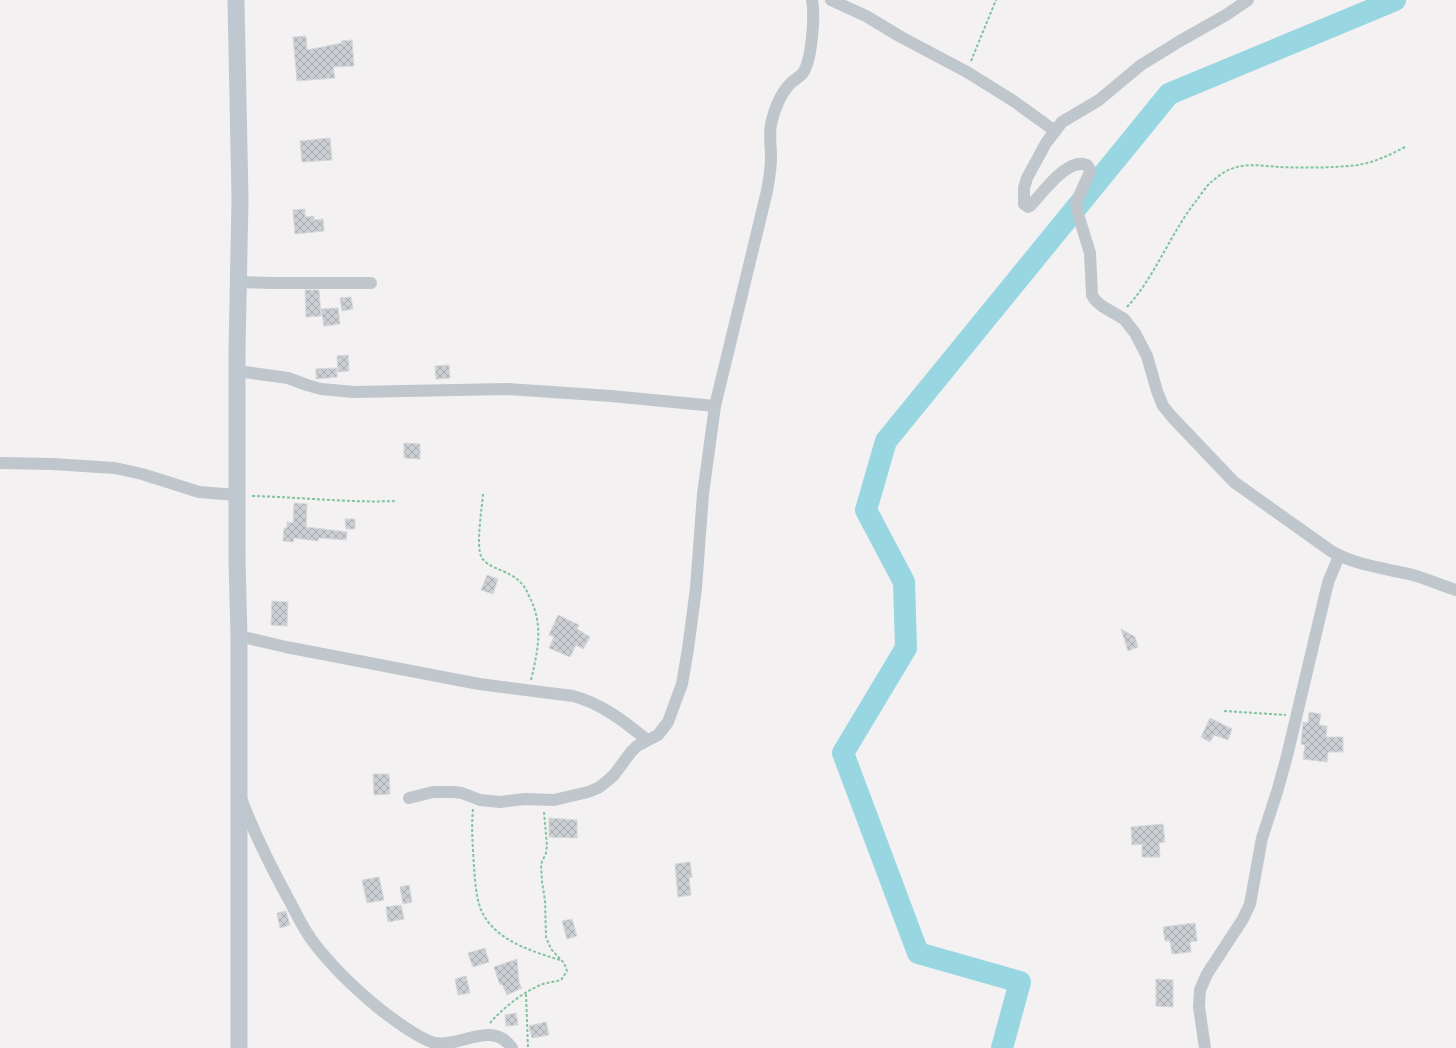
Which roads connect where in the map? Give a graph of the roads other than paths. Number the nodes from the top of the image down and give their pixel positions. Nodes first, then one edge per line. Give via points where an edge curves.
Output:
1 (236, 0) edge
2 (812, 0) edge
3 (832, 0) edge
4 (1248, 0) edge
5 (1054, 131) junction
6 (239, 282) junction
7 (371, 283) dead end
8 (237, 371) junction
9 (715, 406) junction
10 (0, 463) edge
11 (237, 495) junction
12 (1340, 556) junction
13 (1456, 590) edge
14 (239, 636) junction
15 (647, 740) junction
16 (239, 794) junction
17 (409, 798) dead end
18 (239, 1048) edge
19 (512, 1048) edge
20 (1205, 1048) edge

1 - 6 main road
2 - 9 street via 810,49 805,69 788,85 771,124 771,163 767,191
3 - 5 street via 967,72 1015,102
4 - 5 street via 1141,65 1099,100 1062,122
5 - 12 street via 1027,178 1024,204 1030,206 1048,184 1075,164 1084,164 1089,168 1090,172 1077,208 1090,253 1092,295 1102,306 1129,325 1147,356 1163,406 1234,482
6 - 7 street
6 - 8 main road
8 - 9 street via 288,378 321,389 354,392 507,389
8 - 11 main road
9 - 15 street via 703,494 693,615 682,684 668,722 658,734
10 - 11 street via 115,468 199,492
11 - 14 main road
12 - 13 street via 1366,565 1419,577
12 - 20 street via 1329,580 1297,716 1262,838 1250,904 1200,990 1199,1007
14 - 15 street via 479,684 572,696 593,702
14 - 16 main road
15 - 17 street via 637,746 614,775 598,788 565,798 490,802 462,793 438,792
16 - 18 main road
16 - 19 street via 253,829 299,921 326,958 347,980 390,1017 422,1037 443,1043 488,1035 498,1037

